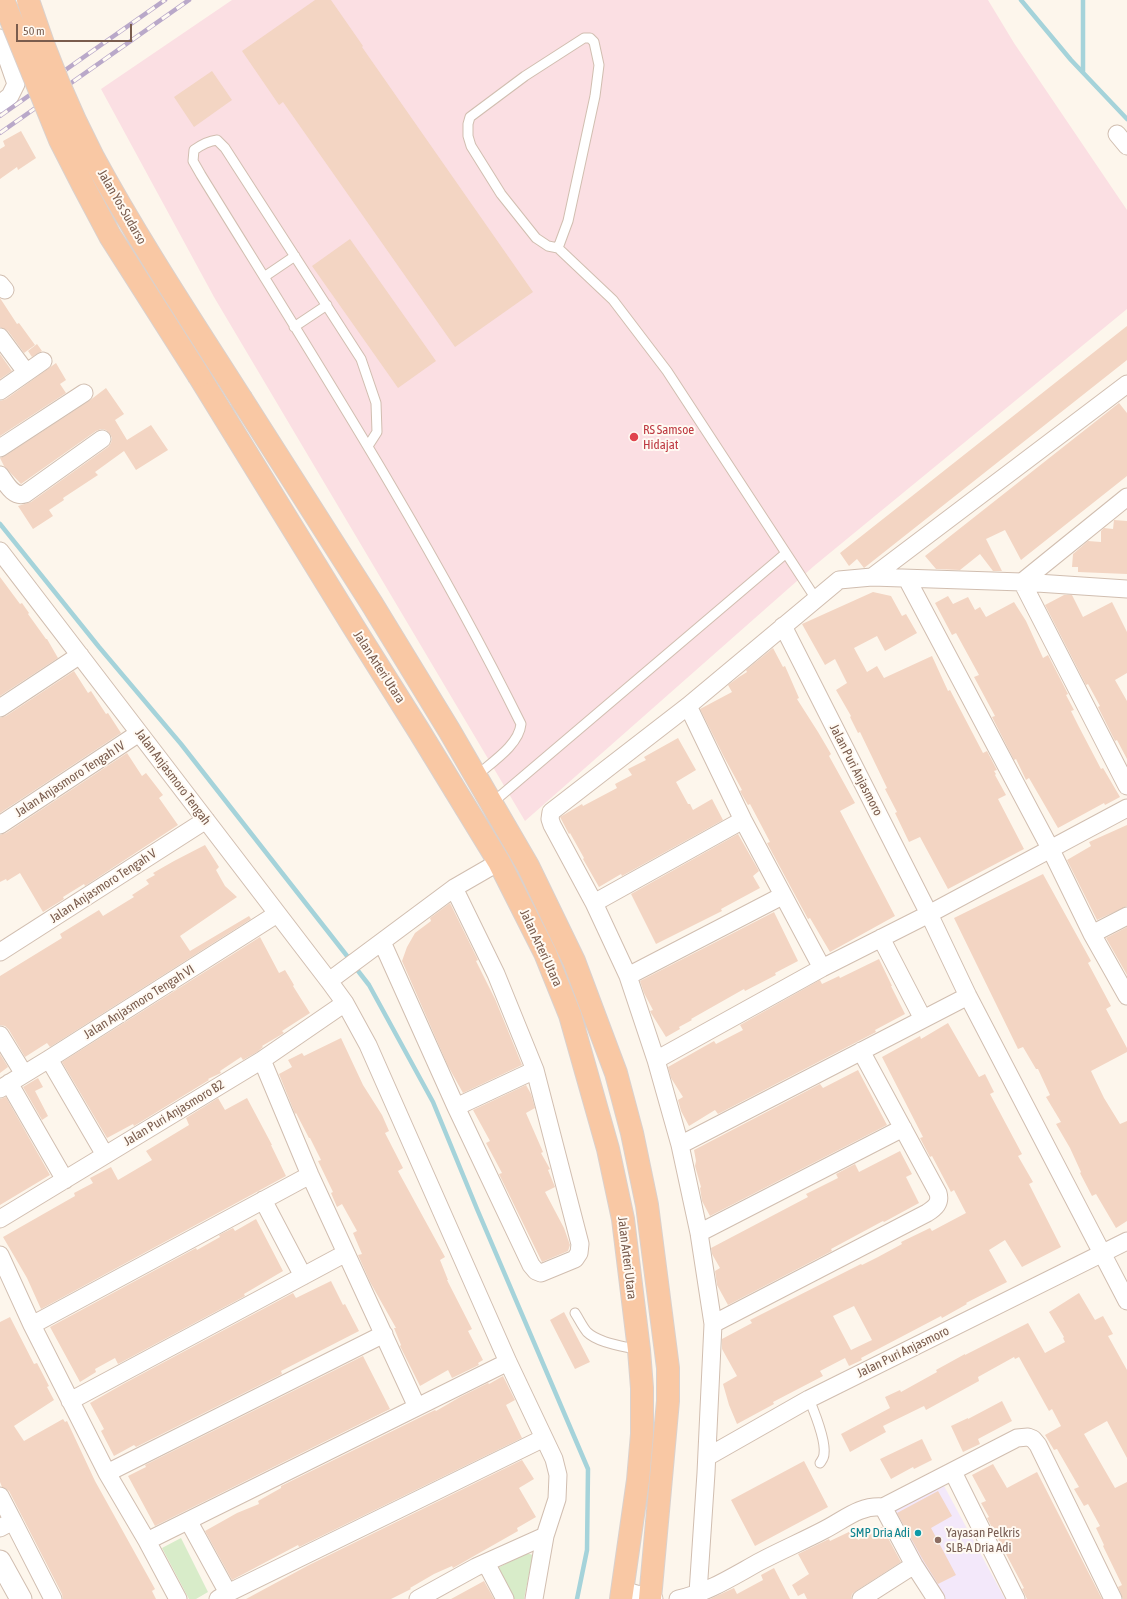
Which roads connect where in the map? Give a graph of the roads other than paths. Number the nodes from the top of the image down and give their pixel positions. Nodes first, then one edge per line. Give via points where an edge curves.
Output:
1 (3, 0) edge
2 (28, 0) edge
3 (0, 38) edge
4 (0, 104) edge
5 (558, 248) junction
6 (295, 256) junction
7 (264, 277) junction
8 (327, 305) junction
9 (294, 327) junction
10 (0, 337) edge
11 (43, 361) dead end
12 (26, 372) junction
13 (199, 376) joint
14 (1127, 384) edge
15 (0, 392) edge
16 (84, 393) dead end
17 (242, 400) joint
18 (102, 439) dead end
19 (368, 446) junction
20 (0, 448) edge
21 (0, 475) edge
22 (1127, 497) edge
23 (785, 554) junction
24 (3, 562) edge
25 (872, 577) junction
26 (907, 579) junction
27 (1022, 582) junction
28 (1126, 591) edge
29 (816, 599) junction
30 (783, 626) junction
31 (80, 655) junction
32 (688, 706) junction
33 (0, 708) edge
34 (139, 733) junction
35 (476, 776) junction
36 (1127, 786) edge
37 (492, 803) junction
38 (1127, 808) edge
39 (206, 820) junction
40 (743, 820) junction
41 (0, 825) edge
42 (1050, 848) junction
43 (498, 862) junction
44 (454, 888) junction
45 (782, 896) junction
46 (594, 902) junction
47 (277, 914) junction
48 (929, 914) junction
49 (1127, 916) edge
50 (1092, 934) junction
51 (882, 938) junction
52 (377, 945) junction
53 (0, 952) edge
54 (822, 968) junction
55 (628, 976) junction
56 (334, 978) junction
57 (968, 996) junction
58 (1127, 996) edge
59 (345, 1003) junction
60 (922, 1019) junction
61 (0, 1035) edge
62 (861, 1051) junction
63 (49, 1059) junction
64 (262, 1060) junction
65 (656, 1060) junction
66 (535, 1070) junction
67 (24, 1074) junction
68 (4, 1086) edge
69 (456, 1107) junction
70 (903, 1128) junction
71 (680, 1145) junction
72 (105, 1155) junction
73 (310, 1175) junction
74 (65, 1180) junction
75 (263, 1200) junction
76 (0, 1219) edge
77 (699, 1233) junction
78 (1127, 1241) edge
79 (346, 1253) junction
80 (1102, 1254) junction
81 (0, 1255) edge
82 (303, 1276) junction
83 (1127, 1300) edge
84 (575, 1313) dead end
85 (713, 1324) junction
86 (32, 1325) junction
87 (384, 1334) junction
88 (639, 1350) junction
89 (508, 1362) junction
90 (809, 1398) junction
91 (70, 1401) junction
92 (417, 1407) junction
93 (544, 1438) junction
94 (707, 1457) junction
95 (820, 1463) dead end
96 (953, 1472) junction
97 (107, 1473) junction
98 (0, 1496) edge
99 (883, 1507) junction
100 (189, 1522) junction
101 (7, 1525) edge
102 (545, 1536) junction
103 (147, 1541) junction
104 (0, 1561) edge
105 (486, 1563) junction
106 (914, 1565) junction
107 (698, 1593) junction
108 (621, 1595) edge
109 (223, 1596) edge
110 (21, 1599) edge
111 (53, 1599) edge
112 (178, 1599) edge
113 (418, 1599) edge
114 (505, 1599) edge
115 (534, 1599) edge
116 (652, 1599) edge
117 (678, 1599) edge
118 (861, 1599) edge
119 (936, 1599) edge
120 (1016, 1599) edge
121 (1113, 1599) edge

1 - 13 highway, Jalan Yos Sudarso, bridge via 60,140 83,185 110,236
2 - 17 highway, Jalan Yos Sudarso, bridge via 50,61 93,156 137,234
3 - 4 street via 16,84 10,96
5 - 5 lane via 548,246 536,238 501,194 471,146 468,124 470,117 525,76 584,38 590,38 594,42 599,65 595,96 568,221
5 - 23 lane via 613,300 662,365
6 - 7 lane
6 - 7 lane via 225,148 216,140 194,150 193,160
6 - 8 lane
7 - 9 lane
8 - 9 lane
8 - 19 lane via 361,359 376,403 377,432
9 - 19 lane
10 - 12 street
11 - 12 street
12 - 15 street
13 - 43 highway, Jalan Arteri Utara
14 - 25 street
16 - 20 street
17 - 35 highway, Jalan Arteri Utara via 367,597
18 - 21 street via 20,496 15,494
19 - 35 lane via 491,664 521,724 521,731 514,743
22 - 27 street
23 - 29 lane
23 - 37 lane
24 - 31 street, Jalan Anjasmoro Tengah
25 - 26 street
25 - 29 street via 839,580
26 - 27 street
26 - 42 street
27 - 28 street
27 - 36 street
29 - 30 street
30 - 32 street
30 - 48 street, Jalan Puri Anjasmoro
31 - 33 street
31 - 34 street, Jalan Anjasmoro Tengah
32 - 40 street
32 - 46 street via 551,812 552,825
34 - 39 street, Jalan Anjasmoro Tengah
34 - 41 street, Jalan Anjasmoro Tengah IV
35 - 37 highway, Jalan Arteri Utara
37 - 116 highway, Jalan Arteri Utara via 528,866 574,961 616,1073 632,1132 647,1205 668,1368 668,1401
38 - 42 street
39 - 47 street, Jalan Anjasmoro Tengah
39 - 53 street, Jalan Anjasmoro Tengah V
40 - 45 street
40 - 46 street
42 - 48 street
42 - 50 street
43 - 44 street
43 - 88 highway, Jalan Arteri Utara via 545,953 570,1015 588,1076 608,1149 623,1219
44 - 52 street
44 - 66 street via 496,974
45 - 54 street
45 - 55 street
46 - 55 street
47 - 56 street, Jalan Anjasmoro Tengah
47 - 63 street, Jalan Anjasmoro Tengah VI
48 - 51 street
48 - 57 street, Jalan Puri Anjasmoro
49 - 50 street
50 - 58 street
51 - 54 street
51 - 60 street
52 - 56 street
52 - 69 street
54 - 65 street
55 - 65 street
56 - 59 street, Jalan Anjasmoro Tengah
57 - 60 street
57 - 80 street, Jalan Puri Anjasmoro
59 - 64 street, Jalan Puri Anjasmoro B2
59 - 89 street, Jalan Anjasmoro Tengah via 368,1045
60 - 62 street
61 - 67 street
62 - 70 street
62 - 71 street
63 - 67 street, Jalan Anjasmoro Tengah VI
63 - 72 street
64 - 72 street, Jalan Puri Anjasmoro B2
64 - 73 street
65 - 71 street
66 - 69 street
66 - 69 street via 580,1244 580,1253 575,1259 541,1273 531,1265
67 - 68 street, Jalan Anjasmoro Tengah VI
68 - 74 street
70 - 77 street
70 - 85 street via 938,1193 940,1198 936,1206
71 - 77 street
72 - 74 street, Jalan Puri Anjasmoro B2
73 - 75 street
73 - 79 street
74 - 76 street, Jalan Puri Anjasmoro B2
75 - 82 street
75 - 86 street
77 - 85 street
78 - 80 street, Jalan Puri Anjasmoro
79 - 82 street
79 - 87 street
80 - 83 street, Jalan Puri Anjasmoro
80 - 90 street, Jalan Puri Anjasmoro
81 - 86 street
82 - 91 street
84 - 88 lane via 588,1332 597,1338
85 - 94 street
86 - 91 street
87 - 92 street
87 - 97 street
88 - 108 highway, Jalan Arteri Utara via 642,1434
89 - 92 street
89 - 93 street, Jalan Anjasmoro Tengah
90 - 94 street, Jalan Puri Anjasmoro
90 - 95 lane via 824,1449
91 - 97 street
92 - 100 street
93 - 102 street, Jalan Anjasmoro Tengah via 558,1475 557,1499
93 - 109 street
94 - 107 street
96 - 99 street
96 - 120 street
96 - 121 street via 1017,1438 1033,1439
97 - 103 street
98 - 101 street
99 - 106 street
99 - 107 street via 861,1509
100 - 103 street
100 - 109 street
101 - 111 street
102 - 105 street
102 - 115 street, Jalan Anjasmoro Tengah
103 - 112 street
104 - 110 street
105 - 113 street
105 - 114 street
106 - 118 street
106 - 119 street
107 - 117 street
108 - 116 street

